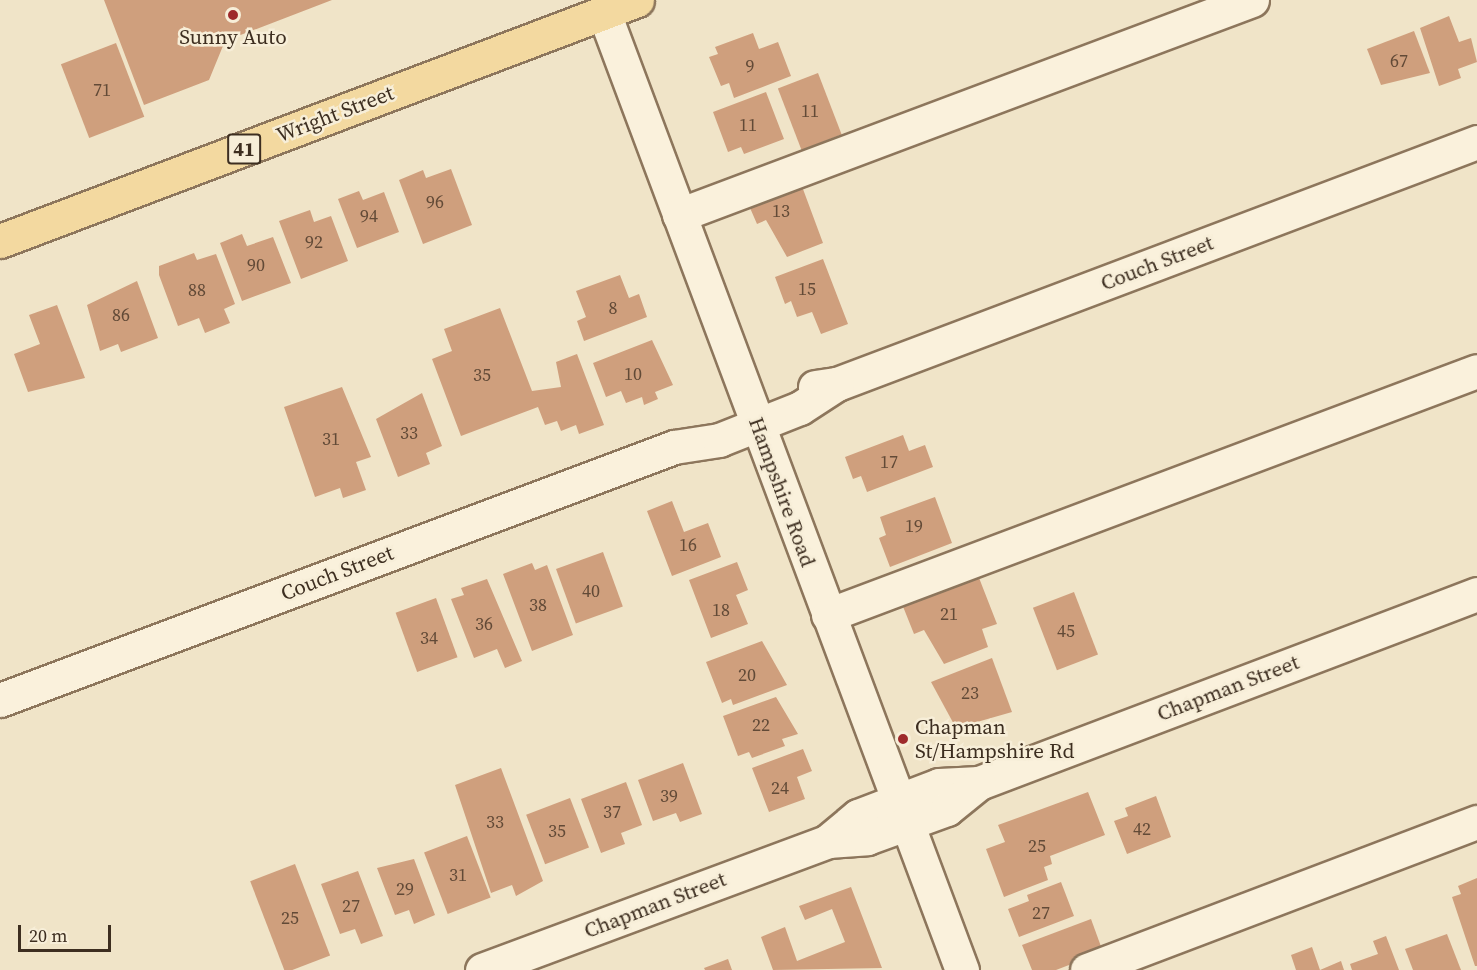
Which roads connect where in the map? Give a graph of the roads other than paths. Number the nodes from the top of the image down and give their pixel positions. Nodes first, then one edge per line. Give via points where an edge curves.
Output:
1 (637, 0) edge
2 (1252, 0) edge
3 (604, 13) junction
4 (1477, 142) edge
5 (679, 215) junction
6 (0, 241) edge
7 (1477, 371) edge
8 (754, 416) junction
9 (1477, 594) edge
10 (828, 615) junction
11 (0, 700) edge
12 (902, 812) junction
13 (1477, 822) edge
14 (482, 970) edge
15 (962, 970) edge
16 (1087, 970) edge

1 - 3 main road, Wright Street / 41
2 - 5 street
3 - 5 street, Hampshire Road
3 - 6 main road, Wright Street / 41
4 - 8 street, Couch Street via 837,384 793,391
5 - 8 street, Hampshire Road
7 - 10 street
8 - 10 street, Hampshire Road
8 - 11 street, Couch Street via 713,421 674,447
9 - 12 street, Chapman Street via 979,783 939,785
10 - 12 street, Hampshire Road
12 - 14 street, Chapman Street via 867,838 828,840
12 - 15 street, Hampshire Road
13 - 16 street

